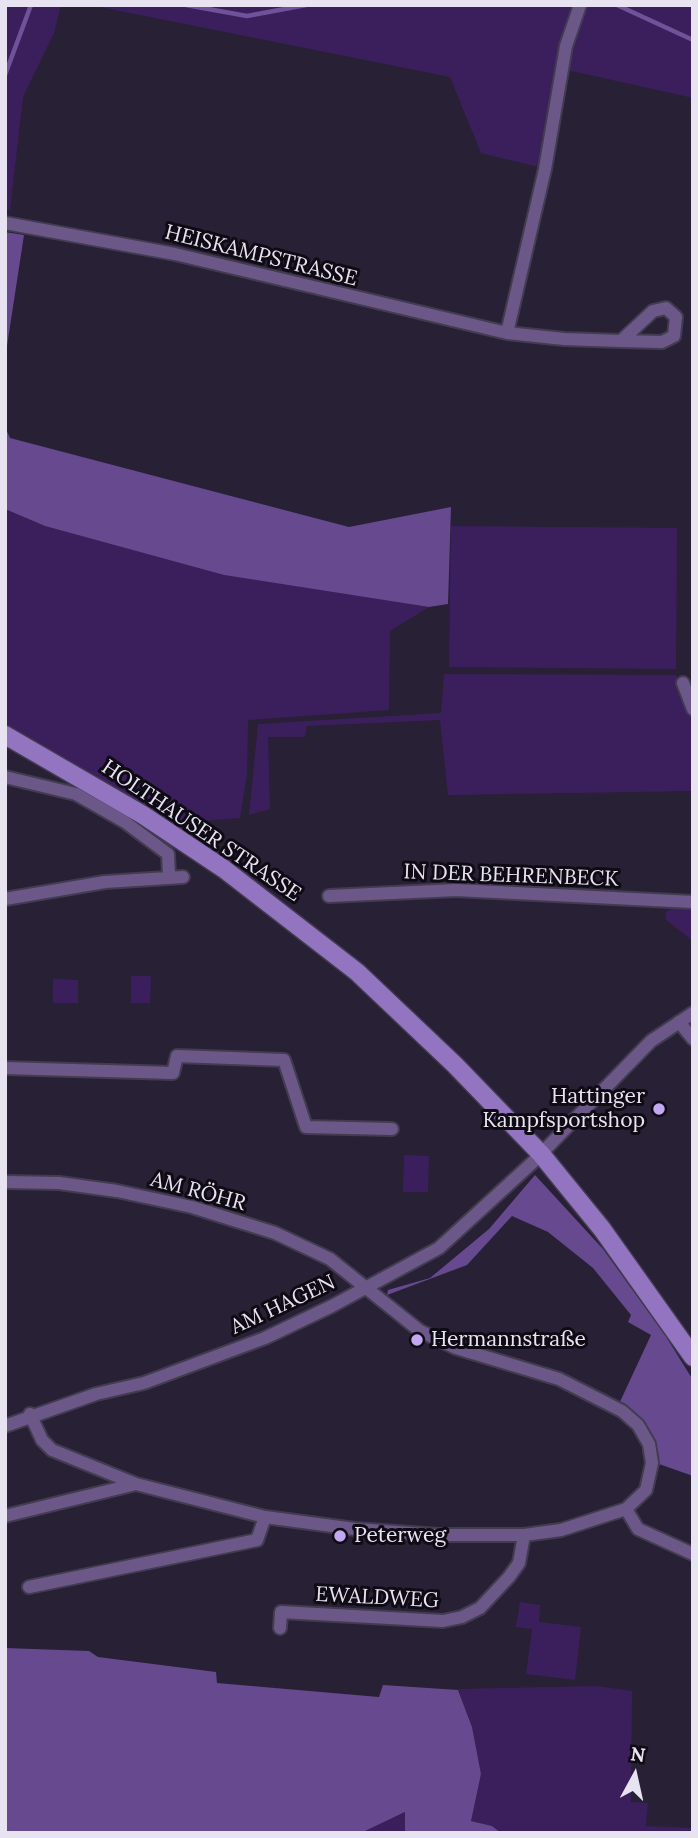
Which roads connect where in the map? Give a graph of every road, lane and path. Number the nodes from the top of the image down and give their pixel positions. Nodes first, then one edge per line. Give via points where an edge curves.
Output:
1 (580, 5) edge
2 (5, 223) edge
3 (507, 333) junction
4 (621, 341) dead end
5 (683, 683) dead end
6 (693, 709) edge
7 (5, 735) edge
8 (5, 776) edge
9 (329, 896) dead end
10 (5, 898) edge
11 (693, 902) edge
12 (693, 1013) edge
13 (679, 1022) junction
14 (693, 1039) edge
15 (5, 1068) edge
16 (392, 1129) dead end
17 (541, 1154) junction
18 (5, 1182) edge
19 (364, 1288) junction
20 (693, 1357) edge
21 (30, 1414) junction
22 (5, 1426) edge
23 (136, 1484) junction
24 (626, 1509) junction
25 (5, 1516) edge
26 (265, 1517) junction
27 (524, 1535) junction
28 (693, 1554) edge
29 (29, 1587) dead end
30 (280, 1628) dead end

1 - 3 street via 566,46 545,169
2 - 3 street, HEISKAMPSTRASSE via 175,254
3 - 4 street, HEISKAMPSTRASSE
5 - 6 street
7 - 17 street, HOLTHAUSER STRASSE via 143,814 267,900 357,972
8 - 10 street via 76,794 125,822 167,854 176,877 105,882
9 - 11 street, IN DER BEHRENBECK via 456,890
12 - 13 street, AM HAGEN
13 - 14 street
13 - 17 street, AM HAGEN via 651,1041
15 - 16 street via 173,1073 177,1056 284,1060 306,1127
17 - 19 street, AM HAGEN via 439,1248
17 - 20 street, HOLTHAUSER STRASSE
18 - 19 street, AM RÖHR via 59,1183 192,1207 275,1233 330,1259
19 - 21 street, AM HAGEN via 265,1338 144,1382
19 - 24 street via 421,1331 456,1348 559,1379 622,1411 649,1444 652,1463 646,1490
21 - 22 street, AM HAGEN
21 - 23 street via 52,1450
23 - 25 street
23 - 26 street
24 - 27 street via 593,1522
24 - 28 street via 638,1529
26 - 27 street via 438,1535
26 - 29 street via 257,1540
27 - 30 street, EWALDWEG via 519,1563 509,1577 480,1608 462,1617 443,1621 281,1612

